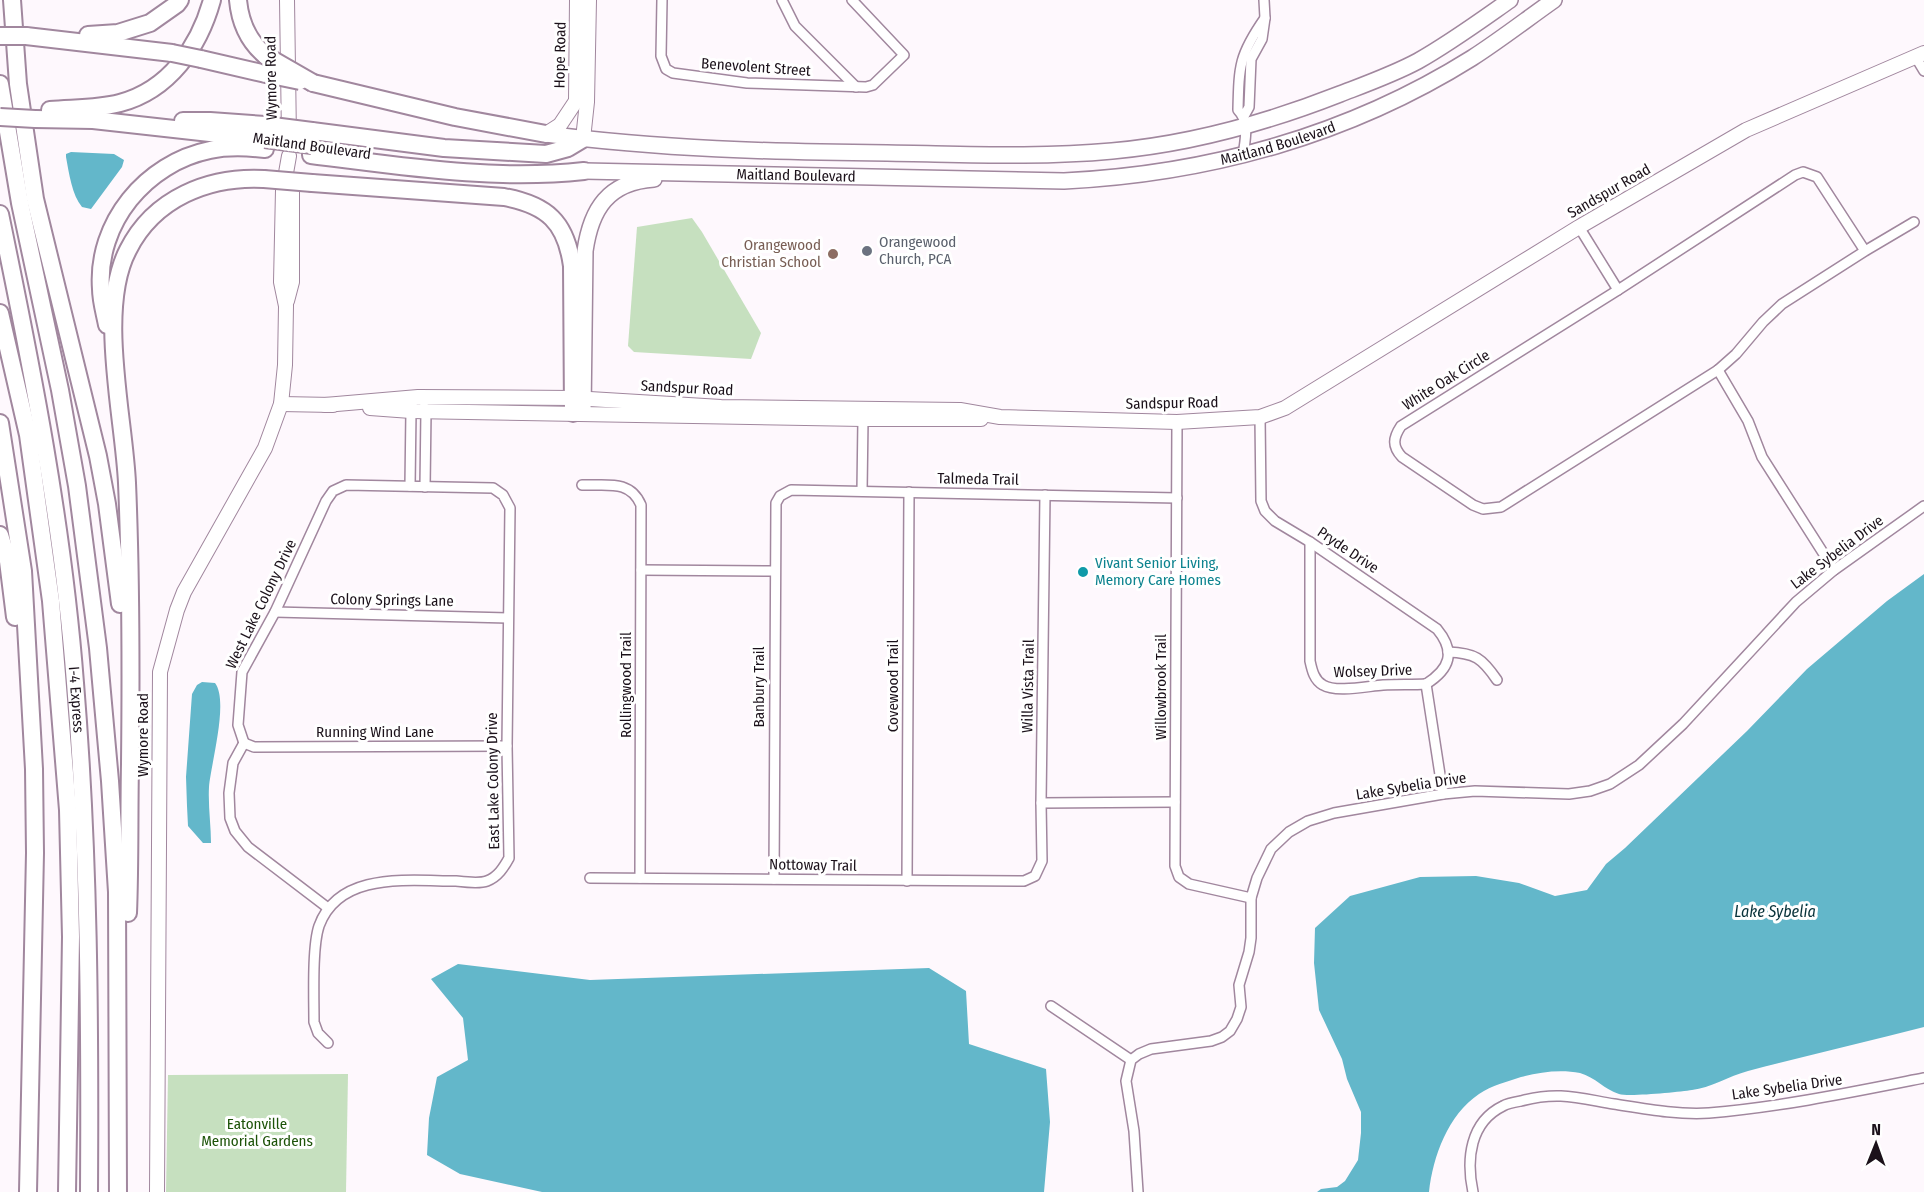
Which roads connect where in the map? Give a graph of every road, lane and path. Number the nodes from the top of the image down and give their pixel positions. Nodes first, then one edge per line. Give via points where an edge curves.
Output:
1 (12, 0) edge
2 (180, 0) edge
3 (212, 0) edge
4 (238, 0) edge
5 (287, 0) edge
6 (577, 0) edge
7 (590, 0) edge
8 (662, 0) edge
9 (783, 0) edge
10 (852, 0) edge
11 (1264, 0) edge
12 (1510, 0) edge
13 (1554, 0) edge
14 (0, 36) edge
15 (54, 38) junction
16 (1919, 54) edge
17 (1924, 71) edge
18 (313, 83) junction
19 (0, 84) edge
20 (856, 87) junction
21 (0, 112) edge
22 (34, 115) junction
23 (0, 117) edge
24 (1245, 122) junction
25 (546, 134) junction
26 (265, 137) junction
27 (583, 139) junction
28 (312, 144) junction
29 (1259, 152) junction
30 (1243, 156) junction
31 (584, 171) joint
32 (750, 174) junction
33 (0, 214) edge
34 (1914, 222) dead end
35 (1579, 227) junction
36 (1865, 251) junction
37 (1618, 290) junction
38 (0, 313) edge
39 (115, 362) junction
40 (1718, 370) junction
41 (418, 397) junction
42 (281, 404) junction
43 (325, 405) junction
44 (578, 406) junction
45 (411, 411) junction
46 (426, 411) junction
47 (863, 414) junction
48 (1260, 417) junction
49 (1177, 422) junction
50 (0, 423) edge
51 (411, 441) junction
52 (425, 441) junction
53 (582, 485) dead end
54 (410, 486) junction
55 (425, 487) junction
56 (862, 491) junction
57 (909, 492) junction
58 (1045, 495) junction
59 (780, 496) joint
60 (1177, 498) junction
61 (1924, 506) edge
62 (0, 535) edge
63 (1310, 542) junction
64 (641, 570) junction
65 (1834, 570) junction
66 (775, 571) junction
67 (275, 612) junction
68 (508, 618) junction
69 (1448, 652) junction
70 (1497, 680) dead end
71 (1426, 684) junction
72 (131, 688) junction
73 (244, 743) junction
74 (507, 746) junction
75 (34, 769) junction
76 (1443, 794) junction
77 (1175, 802) junction
78 (1041, 803) junction
79 (1035, 876) joint
80 (590, 878) dead end
81 (640, 878) junction
82 (774, 879) junction
83 (907, 881) junction
84 (1251, 898) junction
85 (328, 908) junction
86 (117, 976) junction
87 (1051, 1006) dead end
88 (328, 1043) dead end
89 (1131, 1060) junction
90 (1924, 1078) edge
91 (28, 1192) edge
92 (67, 1192) edge
93 (88, 1192) edge
94 (118, 1192) edge
95 (157, 1192) edge
96 (1138, 1192) edge
97 (1473, 1192) edge

1 - 72 highway via 18,84 35,199 98,456
2 - 15 highway via 150,23 118,33
3 - 22 highway via 188,54 154,88 119,104
4 - 18 highway, bridge via 244,27 266,56
5 - 42 main road, Wymore Road via 289,156 284,187 281,282 286,306
6 - 25 main road, Hope Road via 576,100 560,125
7 - 27 main road, Hope Road
8 - 20 street, Benevolent Street via 661,56 666,69 673,73 747,83
9 - 20 street via 795,26
10 - 20 street, Benevolent Street via 904,55 873,85
11 - 24 street via 1265,18 1242,56 1238,78 1238,110
12 - 24 main road, Maitland Boulevard via 1417,61 1311,106
13 - 29 main road, Maitland Boulevard via 1472,58 1403,96 1328,129
14 - 15 highway, Maitland Boulevard, bridge
15 - 18 highway, Maitland Boulevard, bridge via 172,53
16 - 17 street
16 - 35 main road, Sandspur Road via 1746,130
18 - 25 highway, Maitland Boulevard
19 - 86 highway via 75,475 98,648 117,892
21 - 22 highway
22 - 23 highway, Maitland Boulevard, bridge
22 - 26 highway, Maitland Boulevard
24 - 27 main road, Maitland Boulevard via 1156,146 1061,154 735,151
24 - 29 street
24 - 30 street
25 - 27 main road, Maitland Boulevard
26 - 28 highway, Maitland Boulevard, bridge
26 - 39 highway via 175,162 142,185 125,206 108,237 101,271
27 - 28 highway via 546,154
28 - 31 highway, Maitland Boulevard via 453,164
29 - 30 main road, Maitland Boulevard
30 - 32 main road, Maitland Boulevard via 1159,172 1064,181
31 - 32 main road, Maitland Boulevard
32 - 44 main road via 645,180 614,191 602,203 593,216 585,252
33 - 93 highway, I-4 Express via 54,507 75,680 89,945
34 - 36 street, White Oak Circle
35 - 37 street
35 - 48 main road, Sandspur Road via 1285,408
36 - 37 street, White Oak Circle via 1817,177 1803,172
36 - 40 street, White Oak Circle via 1782,304
37 - 40 street, White Oak Circle via 1401,426 1394,440 1395,450 1473,506 1501,507
38 - 92 highway, I-4 Express via 28,435 51,601 68,810 71,937
39 - 44 highway, bridge via 115,284 127,250 145,224 176,199 206,185 238,178 264,179 504,197 522,200 548,213 565,235 572,266
39 - 72 highway via 127,480
40 - 65 street via 1748,421 1762,457
41 - 43 main road, Sandspur Road
41 - 44 main road, Sandspur Road
41 - 45 street
41 - 46 street
42 - 43 main road, Sandspur Road
42 - 95 main road, Wymore Road via 264,448 184,592 160,672
43 - 45 main road, Sandspur Road
44 - 46 main road, Sandspur Road
44 - 47 main road, Sandspur Road via 710,406
44 - 47 main road, Sandspur Road via 720,416
45 - 46 main road, Sandspur Road
45 - 51 street
46 - 52 street
47 - 49 main road, Sandspur Road via 960,410 1000,417
47 - 56 street
48 - 49 main road, Sandspur Road
48 - 63 street, Pryde Drive via 1261,501 1265,511
49 - 60 street, Willowbrook Trail
50 - 75 highway via 23,571
51 - 52 street
51 - 54 street
52 - 55 street
53 - 64 street, Rollingwood Trail via 624,486 636,493 641,505
54 - 55 street, East Lake Colony Drive
54 - 67 street, West Lake Colony Drive via 346,485 333,491
55 - 68 street, East Lake Colony Drive via 493,488 503,495 510,507
56 - 57 street, Talmeda Trail
56 - 59 street, Talmeda Trail via 791,490
57 - 58 street, Talmeda Trail
57 - 83 street, Covewood Trail
58 - 60 street, Talmeda Trail
58 - 78 street, Willa Vista Trail
59 - 66 street, Banbury Trail via 776,503
60 - 77 street, Willowbrook Trail
61 - 65 street, Lake Sybelia Drive
62 - 75 highway via 8,561
63 - 69 street, Pryde Drive via 1437,629 1446,640
63 - 71 street, Wolsey Drive via 1310,661 1318,682 1337,689
64 - 66 street
64 - 81 street, Rollingwood Trail
65 - 76 street, Lake Sybelia Drive via 1796,602 1683,724 1639,765 1610,784 1569,794
66 - 82 street, Banbury Trail
67 - 68 street, Colony Springs Lane
67 - 73 street, West Lake Colony Drive via 242,672 238,725
68 - 74 street, East Lake Colony Drive
69 - 70 street via 1478,658
69 - 71 street via 1446,666
71 - 76 street, Wolsey Drive
72 - 86 highway via 126,941
73 - 74 street, Running Wind Lane via 254,747
73 - 85 street via 232,763 230,819 235,831 248,847
74 - 85 street, East Lake Colony Drive via 509,858 500,872 486,882 392,880 365,884
75 - 91 highway
76 - 84 street, Lake Sybelia Drive via 1308,821 1271,849
77 - 78 street
77 - 84 street, Willowbrook Trail via 1175,866 1179,877 1189,884
78 - 79 street, Willa Vista Trail via 1042,861
79 - 83 street, Nottoway Trail via 1024,882
80 - 81 street, Nottoway Trail
81 - 82 street, Nottoway Trail
82 - 83 street, Nottoway Trail
84 - 89 street, Lake Sybelia Drive via 1251,938 1239,985 1241,1007 1230,1030 1211,1041 1151,1049
85 - 88 street via 316,942 314,1022 318,1034
86 - 94 highway
87 - 89 street
89 - 96 street via 1126,1081
90 - 97 street, Lake Sybelia Drive via 1830,1097 1708,1113 1667,1112 1542,1095 1503,1106 1480,1123 1469,1165

